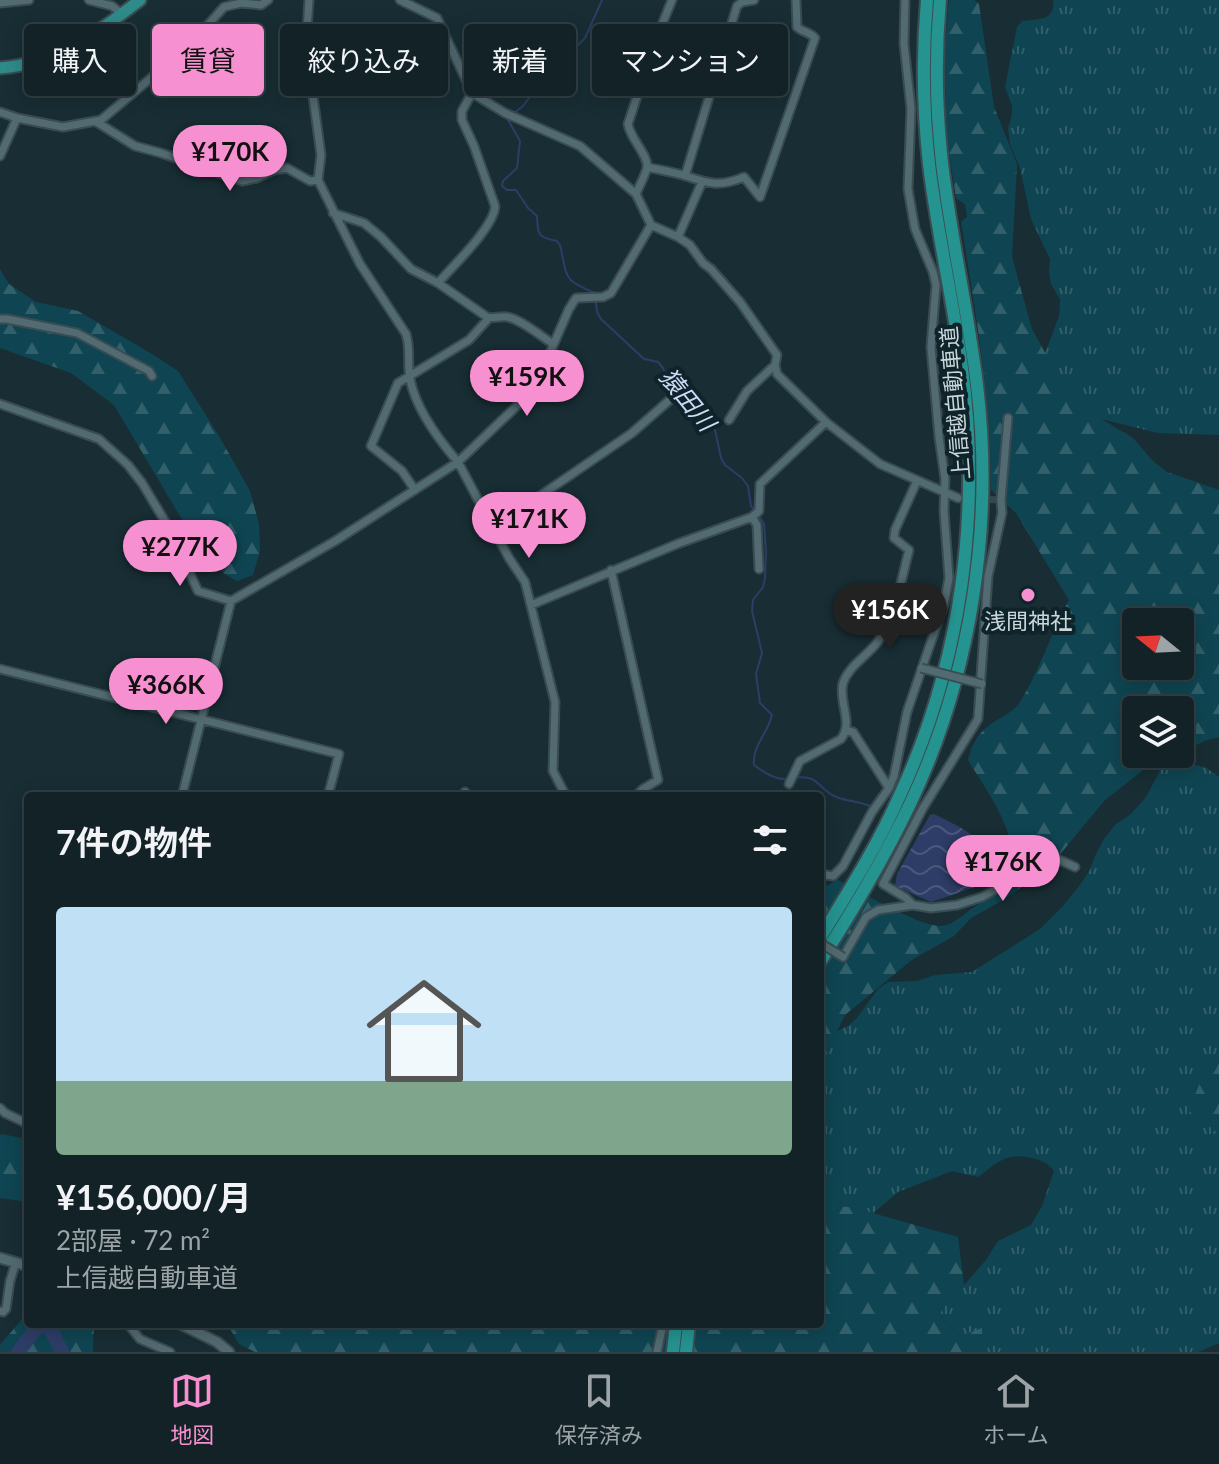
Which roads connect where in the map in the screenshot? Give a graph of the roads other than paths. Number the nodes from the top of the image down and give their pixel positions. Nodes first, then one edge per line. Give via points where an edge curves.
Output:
1 (29, 0) edge
2 (89, 0) edge
3 (140, 0) edge
4 (216, 0) edge
5 (268, 0) edge
6 (309, 0) edge
7 (400, 0) edge
8 (672, 0) edge
9 (754, 0) edge
10 (796, 0) edge
11 (905, 0) edge
12 (927, 0) edge
13 (940, 0) edge
14 (0, 3) edge
15 (224, 7) junction
16 (122, 14) junction
17 (0, 68) edge
18 (464, 76) edge
19 (470, 96) edge
20 (477, 96) edge
21 (0, 112) edge
22 (17, 118) junction
23 (95, 121) junction
24 (0, 156) edge
25 (647, 167) junction
26 (685, 176) junction
27 (318, 180) junction
28 (702, 182) junction
29 (636, 194) junction
30 (333, 213) junction
31 (651, 225) junction
32 (678, 237) junction
33 (438, 283) junction
34 (489, 318) junction
35 (0, 319) edge
36 (553, 344) junction
37 (775, 365) junction
38 (152, 376) dead end
39 (409, 376) junction
40 (673, 397) dead end
41 (0, 404) edge
42 (1008, 418) dead end
43 (729, 420) dead end
44 (826, 422) junction
45 (458, 462) junction
46 (917, 481) junction
47 (415, 490) junction
48 (943, 491) junction
49 (958, 498) tunnel mouth
50 (752, 517) junction
51 (493, 528) junction
52 (759, 569) dead end
53 (611, 570) junction
54 (231, 601) junction
55 (531, 605) junction
56 (921, 668) junction
57 (0, 669) edge
58 (982, 684) junction
59 (201, 719) junction
60 (846, 730) junction
61 (789, 784) dead end
62 (889, 788) junction
63 (183, 792) edge
64 (329, 792) edge
65 (564, 792) edge
66 (640, 792) edge
67 (1075, 867) dead end
68 (824, 875) edge
69 (913, 905) junction
70 (824, 933) edge
71 (824, 943) edge
72 (824, 955) edge
73 (0, 1108) edge
74 (24, 1122) edge
75 (0, 1258) edge
76 (16, 1262) junction
77 (24, 1265) edge
78 (0, 1311) edge
79 (131, 1328) edge
80 (188, 1328) edge
81 (662, 1328) edge
82 (676, 1328) edge
83 (689, 1328) edge
84 (170, 1352) edge
85 (229, 1352) edge
86 (657, 1352) edge
87 (673, 1352) edge
88 (686, 1352) edge

1 - 14 street
2 - 16 street
3 - 16 highway
4 - 15 street
5 - 15 street
6 - 27 street via 306,45 321,155
7 - 18 street via 437,18
8 - 25 street via 628,124
9 - 26 street via 737,6
10 - 28 street via 797,27 815,38 760,197 744,177 727,184
11 - 48 street via 911,109 908,189 915,229 936,285 931,347
12 - 70 highway, 上信越自動車道 via 925,128 965,392 970,455 967,545 950,645 913,766
13 - 72 highway, 上信越自動車道 via 942,161 982,437 976,580 954,681 924,774 880,863
15 - 23 street via 189,46
16 - 17 highway via 69,50
19 - 33 street via 462,120 495,213
20 - 29 street via 580,146
21 - 22 street
22 - 23 street via 63,127
22 - 24 street
23 - 27 street via 135,146 242,181 287,168
25 - 26 street
25 - 29 street
26 - 28 street
27 - 30 street
28 - 32 street
29 - 31 street
30 - 33 street via 364,223 411,269
30 - 39 street via 406,334
31 - 32 street
31 - 36 street via 611,293 576,298
32 - 37 street via 740,302 777,355
33 - 34 street
34 - 36 street via 516,320
34 - 39 street via 469,340
35 - 38 street via 77,333
36 - 45 street via 523,400
37 - 43 street via 747,391
37 - 44 street via 777,374
39 - 45 street via 419,405
39 - 47 street via 398,383 371,446 402,471
40 - 51 street via 632,433
41 - 54 street via 99,439 142,483 198,591
42 - 58 street via 1002,513 988,576
44 - 46 street via 880,464
44 - 50 street via 760,484 759,511
45 - 47 street
45 - 51 street
46 - 48 street
46 - 60 street via 895,530 894,538 909,550 897,600 880,640 844,680
47 - 54 street
48 - 49 street
48 - 56 street via 949,578
50 - 52 street
50 - 53 street
51 - 55 street via 525,582
53 - 55 street
53 - 66 street via 658,780
54 - 59 street
55 - 65 street via 555,702 553,771
56 - 58 street, bridge
56 - 62 street
57 - 59 street
58 - 69 street via 978,719 883,884
59 - 63 street
59 - 64 street via 339,754
60 - 61 street via 841,739 800,761
60 - 62 street via 853,732
62 - 68 street via 843,866 833,876
67 - 69 street via 1025,846 1000,865 997,885 989,894 957,905
69 - 71 street, bridge via 866,917 843,957
73 - 74 street
75 - 76 street
76 - 77 street
76 - 78 street via 6,1309
79 - 84 street via 140,1339
80 - 85 street
81 - 86 street
82 - 87 highway
83 - 88 highway

